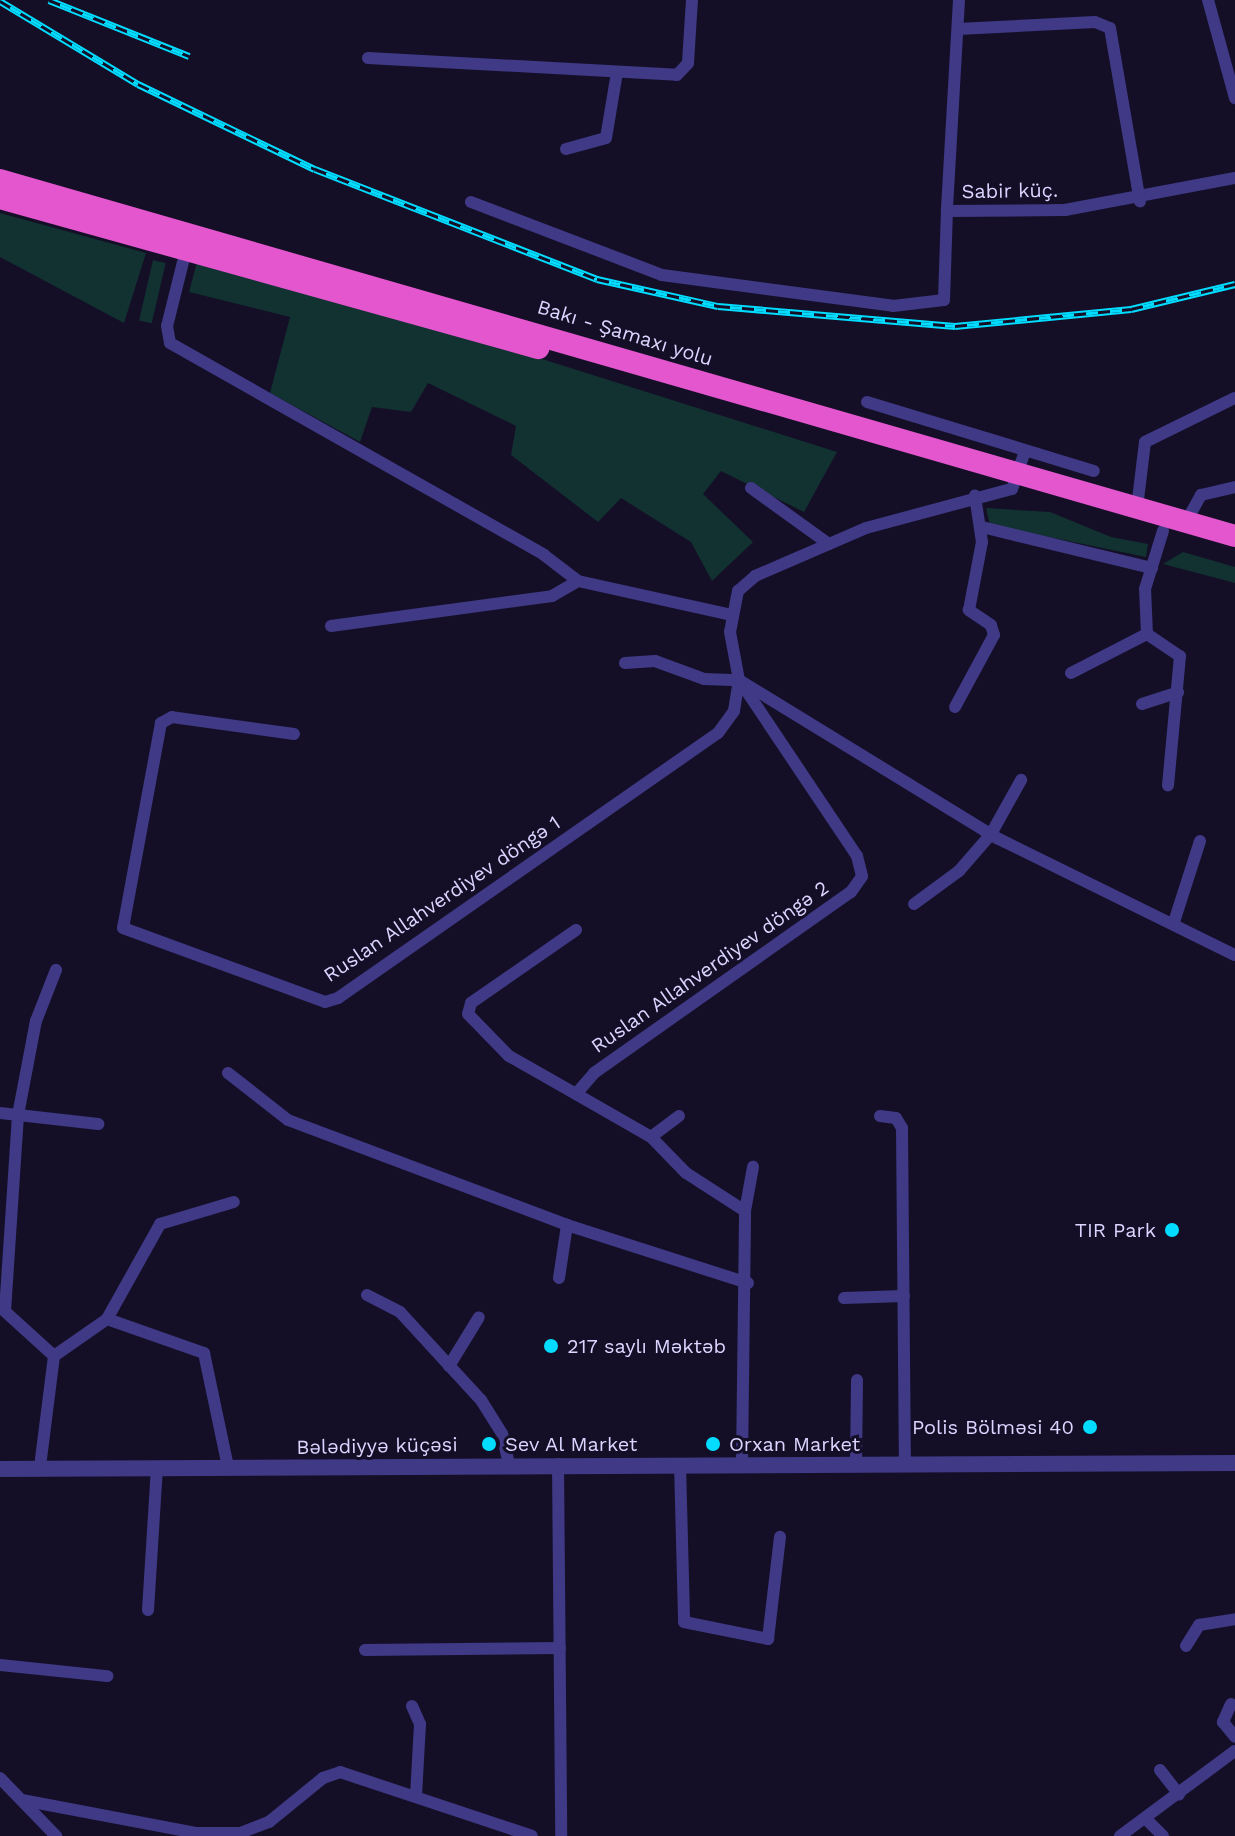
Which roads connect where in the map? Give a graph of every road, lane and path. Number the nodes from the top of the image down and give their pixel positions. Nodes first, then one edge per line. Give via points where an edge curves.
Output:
1 (692, 0) edge
2 (959, 0) edge
3 (1208, 0) edge
4 (958, 29) junction
5 (368, 58) dead end
6 (617, 72) junction
7 (1235, 98) edge
8 (566, 149) dead end
9 (1235, 178) edge
10 (0, 180) edge
11 (0, 198) edge
12 (1140, 201) junction
13 (471, 202) dead end
14 (947, 211) junction
15 (186, 250) junction
16 (1235, 398) edge
17 (867, 402) dead end
18 (1025, 451) junction
19 (1094, 471) dead end
20 (1016, 480) junction
21 (1235, 487) edge
22 (751, 488) dead end
23 (975, 496) junction
24 (1137, 508) junction
25 (1186, 522) junction
26 (982, 527) junction
27 (1163, 531) junction
28 (1235, 536) edge
29 (829, 544) junction
30 (1235, 552) edge
31 (1152, 568) junction
32 (578, 581) junction
33 (731, 615) junction
34 (331, 626) dead end
35 (1147, 634) junction
36 (625, 663) dead end
37 (1071, 673) dead end
38 (739, 680) junction
39 (1178, 692) junction
40 (1142, 704) dead end
41 (955, 707) dead end
42 (294, 734) dead end
43 (1021, 780) dead end
44 (1168, 785) dead end
45 (991, 834) junction
46 (1200, 841) dead end
47 (914, 904) dead end
48 (1174, 922) junction
49 (576, 930) dead end
50 (1235, 955) edge
51 (56, 970) dead end
52 (228, 1073) dead end
53 (576, 1094) junction
54 (0, 1113) edge
55 (18, 1115) junction
56 (679, 1116) dead end
57 (880, 1116) dead end
58 (98, 1124) dead end
59 (651, 1137) junction
60 (753, 1167) dead end
61 (234, 1202) dead end
62 (745, 1211) junction
63 (567, 1225) junction
64 (559, 1278) dead end
65 (748, 1283) junction
66 (367, 1295) dead end
67 (904, 1296) junction
68 (844, 1298) dead end
69 (2, 1309) edge
70 (479, 1317) dead end
71 (107, 1319) junction
72 (54, 1356) junction
73 (449, 1366) junction
74 (857, 1380) dead end
75 (856, 1463) junction
76 (905, 1463) junction
77 (1235, 1463) edge
78 (509, 1464) junction
79 (558, 1464) junction
80 (680, 1464) junction
81 (742, 1464) junction
82 (40, 1467) junction
83 (228, 1467) junction
84 (157, 1468) junction
85 (0, 1469) edge
86 (780, 1537) dead end
87 (148, 1610) dead end
88 (1235, 1619) edge
89 (1186, 1646) dead end
90 (560, 1648) junction
91 (365, 1650) dead end
92 (0, 1665) edge
93 (107, 1676) dead end
94 (1231, 1704) dead end
95 (412, 1706) dead end
96 (1235, 1737) edge
97 (1235, 1751) edge
98 (1160, 1770) dead end
99 (0, 1778) edge
100 (1179, 1794) junction
101 (416, 1796) junction
102 (22, 1800) junction
103 (1146, 1819) junction
104 (56, 1836) edge
105 (532, 1836) edge
106 (561, 1836) edge
107 (1120, 1836) edge
108 (1163, 1836) edge

1 - 6 street via 685,70
2 - 4 street, Sabir küç.
3 - 7 street
4 - 12 street via 1095,22 1110,28
4 - 14 street, Sabir küç.
5 - 6 street
6 - 8 street via 606,138
9 - 12 street, Sabir küç.
10 - 20 highway, Bakı - Şamaxı yolu
11 - 15 highway, Bakı - Şamaxı yolu
12 - 14 street, Sabir küç. via 1027,214
13 - 14 street via 662,275 893,306 944,300
15 - 20 highway, Bakı - Şamaxı yolu
15 - 32 street via 167,326 170,343 544,555
16 - 24 street via 1145,442
17 - 18 street
18 - 19 street
18 - 20 street
20 - 23 street
20 - 24 highway, Bakı - Şamaxı yolu
20 - 27 highway, Bakı - Şamaxı yolu
21 - 25 street via 1201,495
22 - 29 street
23 - 26 street
23 - 29 street
24 - 25 highway, Bakı - Şamaxı yolu
25 - 28 highway, Bakı - Şamaxı yolu
26 - 31 street
26 - 41 street via 969,610 991,625 994,635
27 - 30 highway, Bakı - Şamaxı yolu
27 - 31 street
29 - 33 street via 755,576 738,591
31 - 35 street via 1142,610
32 - 33 street
32 - 34 street via 552,596
33 - 38 street, Ruslan Allahverdiyev döngə 2
35 - 37 street
35 - 39 street via 1180,656
36 - 38 street via 655,661 704,679
38 - 42 street, Ruslan Allahverdiyev döngə 1 via 734,711 718,733 338,998 325,1002 123,928 161,723 172,717
38 - 45 street
38 - 53 street, Ruslan Allahverdiyev döngə 2 via 857,856 862,876 851,892 594,1073
39 - 40 street
39 - 44 street
43 - 45 street
45 - 47 street via 959,871
45 - 48 street
46 - 48 street
48 - 50 street
49 - 53 street via 471,1003 468,1014 509,1056
51 - 55 street via 36,1021
52 - 63 street via 288,1120
53 - 59 street
54 - 55 street
55 - 58 street
55 - 69 street
56 - 59 street
57 - 67 street via 896,1118 902,1128
59 - 62 street via 698,1183
60 - 62 street
61 - 71 street via 160,1224
62 - 65 street
63 - 64 street
63 - 65 street
65 - 81 street
66 - 73 street via 400,1312
67 - 68 street
67 - 76 street
69 - 72 street
70 - 73 street
71 - 72 street
71 - 83 street via 204,1353
72 - 82 street
73 - 78 street via 494,1419
74 - 75 street
75 - 76 street, Bələdiyyə küçəsi
75 - 81 street, Bələdiyyə küçəsi
76 - 77 street, Bələdiyyə küçəsi
78 - 79 street, Bələdiyyə küçəsi
78 - 83 street, Bələdiyyə küçəsi
79 - 80 street, Bələdiyyə küçəsi
79 - 90 street
80 - 81 street, Bələdiyyə küçəsi
80 - 86 street via 684,1622 768,1639
82 - 84 street, Bələdiyyə küçəsi
82 - 85 street, Bələdiyyə küçəsi
83 - 84 street, Bələdiyyə küçəsi
84 - 87 street
88 - 89 street via 1199,1625
90 - 91 street
90 - 106 street
92 - 93 street
94 - 96 street via 1223,1722
95 - 101 street via 420,1724
97 - 100 street
98 - 100 street
99 - 102 street
100 - 103 street
101 - 102 street via 349,1773 331,1774 269,1822 220,1834
101 - 105 street
102 - 104 street
103 - 107 street
103 - 108 street

